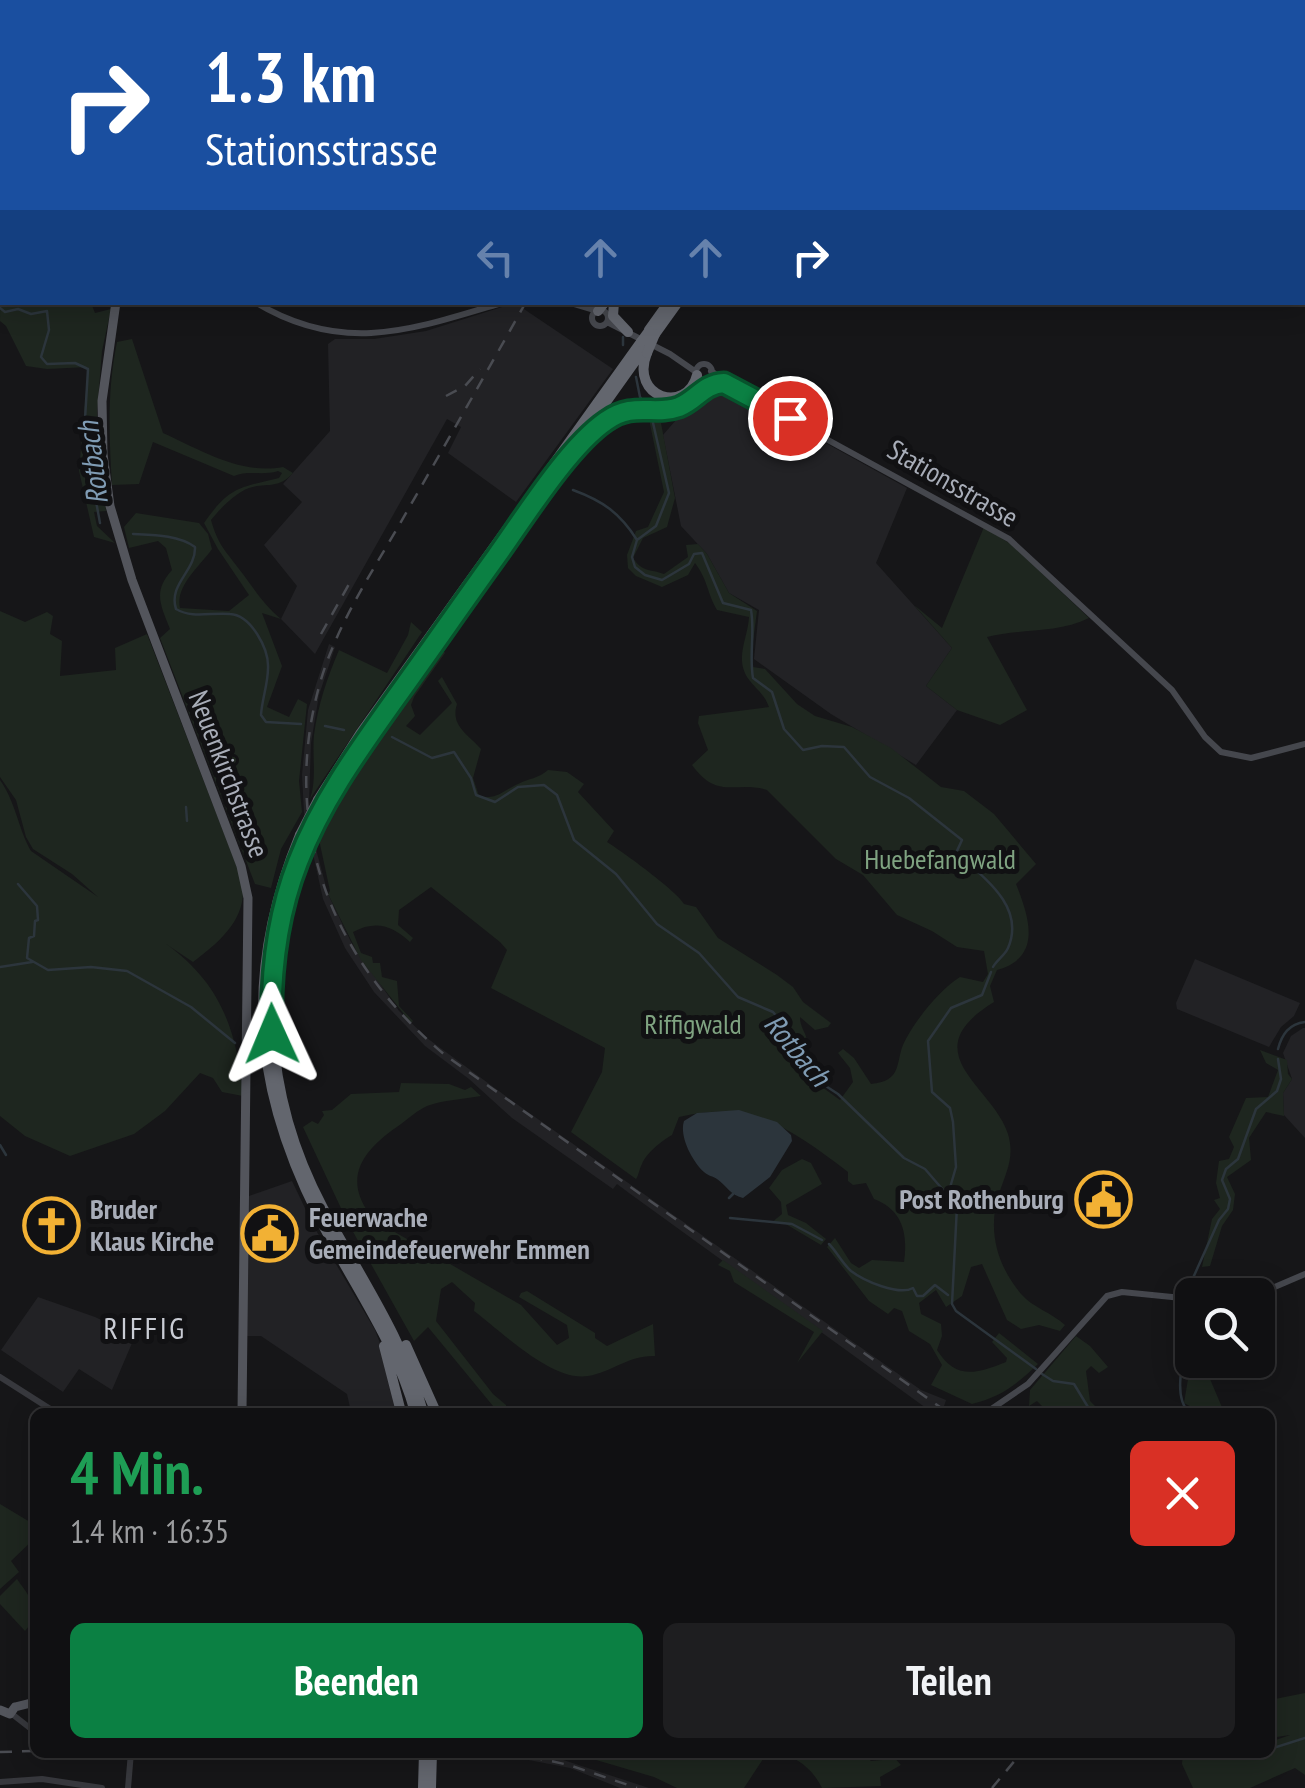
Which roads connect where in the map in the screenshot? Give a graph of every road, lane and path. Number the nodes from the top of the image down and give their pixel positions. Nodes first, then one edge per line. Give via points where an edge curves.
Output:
1 (117, 305) edge
2 (263, 305) edge
3 (495, 305) edge
4 (575, 305) edge
5 (656, 305) edge
6 (667, 305) edge
7 (675, 305) edge
8 (604, 311) edge
9 (628, 332) junction
10 (652, 332) junction
11 (642, 350) junction
12 (703, 374) junction
13 (723, 382) junction
14 (688, 402) junction
15 (556, 475) junction
16 (392, 696) junction
17 (1305, 744) edge
18 (342, 767) junction
19 (302, 841) junction
20 (270, 1056) junction
21 (340, 1255) junction
22 (1305, 1274) edge
23 (1275, 1287) edge
24 (373, 1292) junction
25 (1175, 1298) edge
26 (0, 1377) edge
27 (49, 1408) edge
28 (242, 1408) edge
29 (400, 1408) edge
30 (415, 1408) edge
31 (423, 1408) edge
32 (434, 1408) edge
33 (992, 1408) edge
34 (30, 1704) edge
35 (0, 1709) edge
36 (13, 1710) junction
37 (30, 1727) edge
38 (130, 1758) edge
39 (428, 1758) edge
40 (428, 1758) edge
41 (0, 1782) edge
42 (102, 1788) edge
43 (128, 1788) edge
44 (423, 1788) edge
45 (431, 1788) edge

1 - 28 main road, Neuenkirchstrasse via 102,433 116,532 248,898
2 - 3 main road via 314,328 360,334 425,327
4 - 8 main road
5 - 10 highway
6 - 10 highway
7 - 10 highway
8 - 9 main road
8 - 9 highway
9 - 12 main road
10 - 11 highway, bridge
11 - 12 highway via 643,378 660,396 685,393
11 - 15 highway
11 - 16 highway
12 - 13 main road, Stationsstrasse
12 - 14 highway
13 - 14 highway
13 - 17 main road, Stationsstrasse via 1014,542 1172,690 1214,748 1251,758
14 - 15 highway via 623,412 603,422
15 - 16 highway
16 - 18 highway
18 - 19 highway, bridge
18 - 19 highway, bridge via 318,800
19 - 20 highway via 280,889 267,949
20 - 21 highway via 273,1102 288,1152
20 - 24 highway via 303,1167
21 - 29 highway via 384,1343
21 - 30 highway via 393,1350
22 - 23 main road
24 - 31 highway
24 - 32 highway
25 - 33 main road via 1114,1293 1022,1389
26 - 27 street
34 - 36 main road
35 - 36 main road via 8,1702
36 - 37 street
38 - 43 street
39 - 44 highway
40 - 45 highway
41 - 42 street via 42,1779

